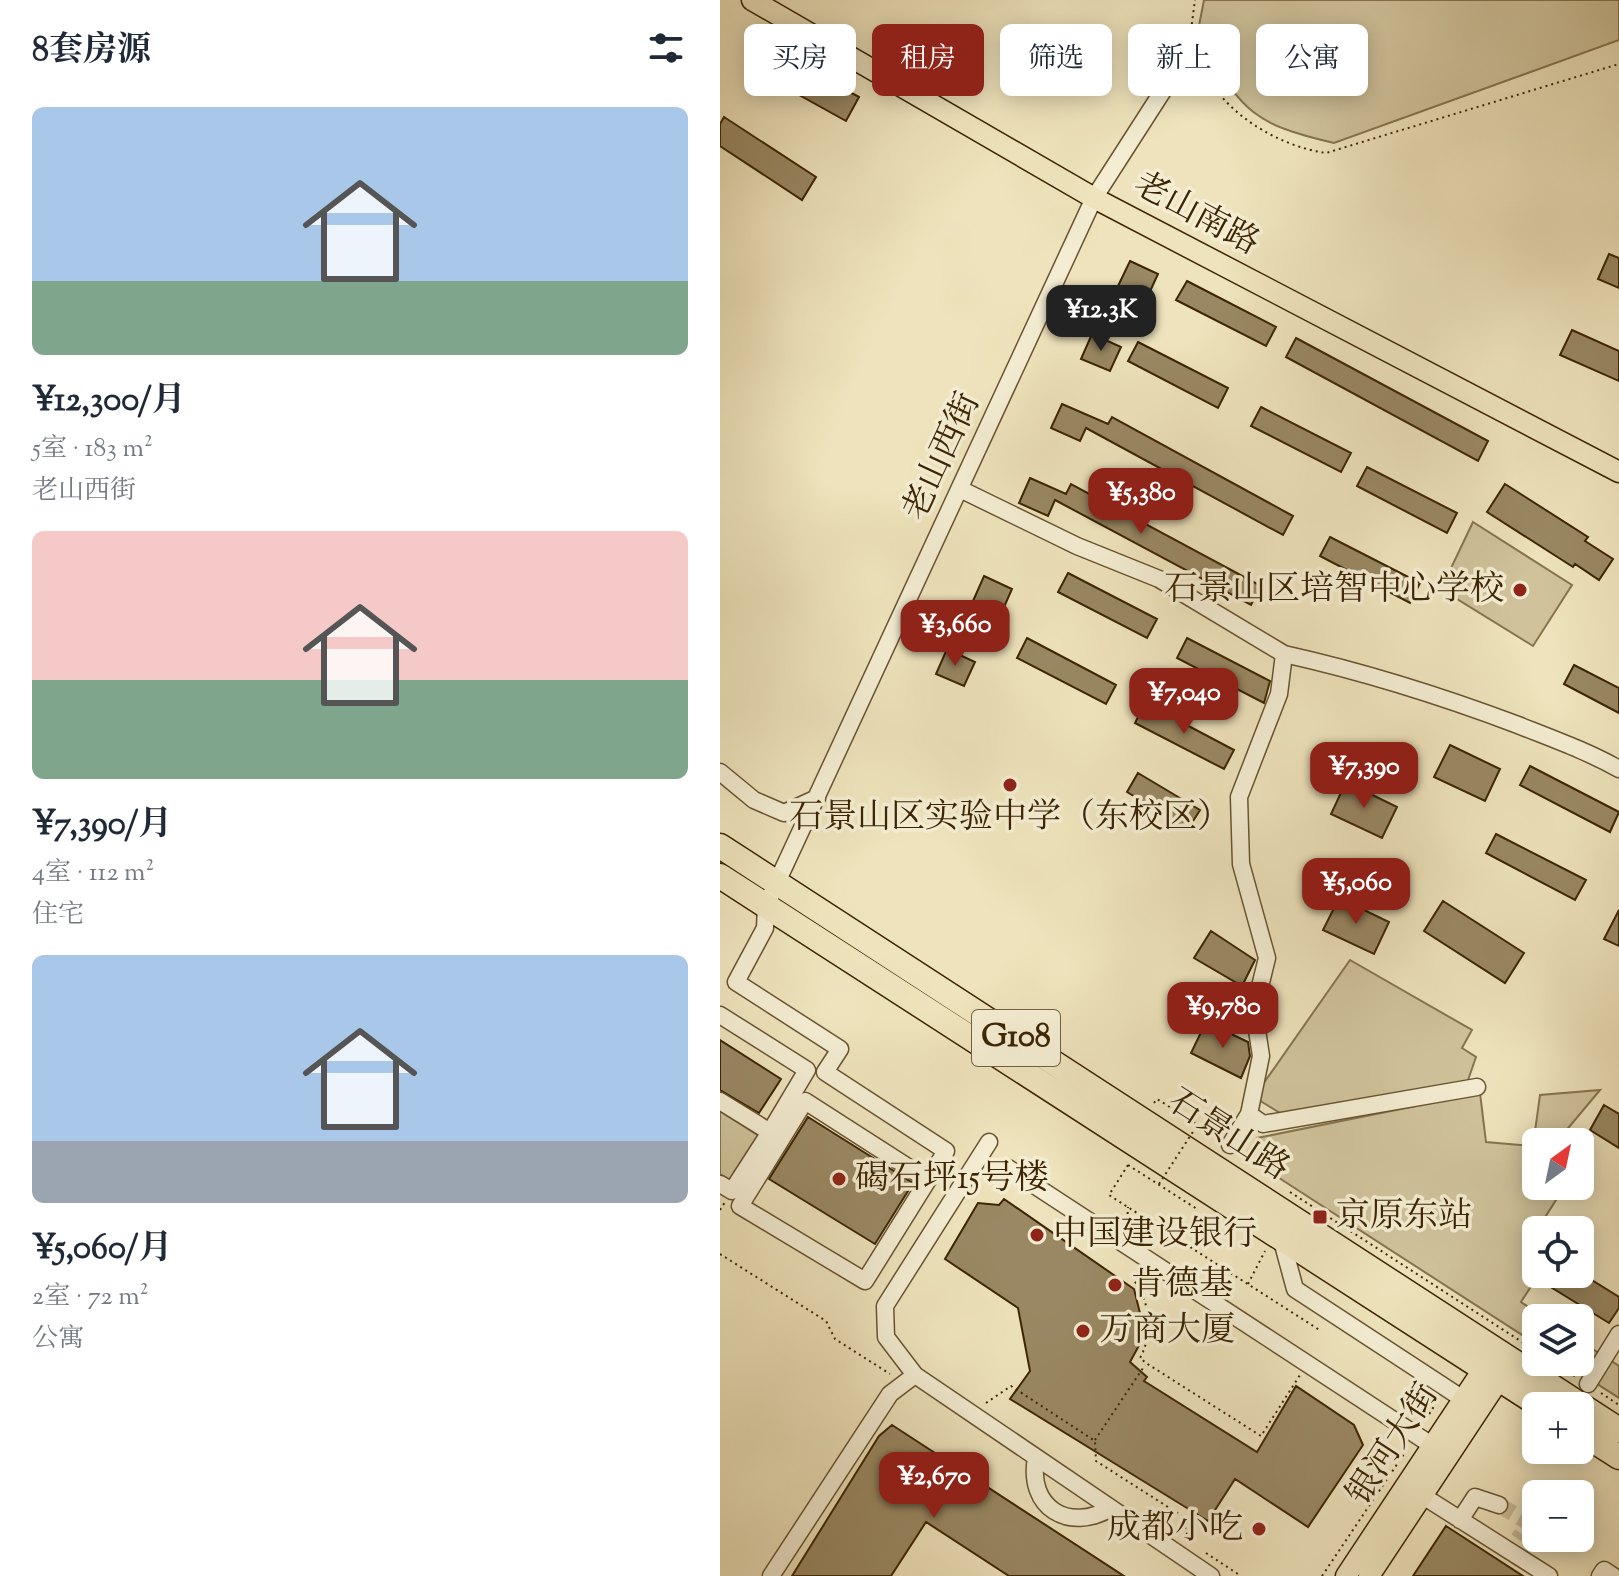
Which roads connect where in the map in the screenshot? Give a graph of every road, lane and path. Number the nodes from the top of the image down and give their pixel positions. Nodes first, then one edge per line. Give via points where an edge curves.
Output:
1 (752, 0) edge
2 (1195, 0) edge
3 (1191, 24) edge
4 (1619, 64) edge
5 (1160, 96) edge
6 (1223, 96) edge
7 (1094, 198) junction
8 (1619, 472) edge
9 (962, 490) junction
10 (1284, 654) junction
11 (1619, 769) edge
12 (720, 772) edge
13 (817, 798) junction
14 (720, 846) edge
15 (720, 876) edge
16 (779, 884) junction
17 (766, 906) junction
18 (720, 1015) edge
19 (1477, 1087) dead end
20 (1157, 1099) dead end
21 (720, 1101) edge
22 (1249, 1114) junction
23 (1198, 1124) junction
24 (770, 1132) junction
25 (989, 1142) dead end
26 (1230, 1145) joint
27 (1128, 1165) dead end
28 (1008, 1168) dead end
29 (1136, 1170) dead end
30 (928, 1180) junction
31 (720, 1184) edge
32 (1159, 1184) junction
33 (1282, 1187) dead end
34 (1128, 1207) junction
35 (1197, 1209) dead end
36 (1127, 1228) dead end
37 (1282, 1241) junction
38 (720, 1254) edge
39 (1147, 1259) junction
40 (1321, 1331) dead end
41 (1619, 1334) edge
42 (1522, 1342) edge
43 (1146, 1363) junction
44 (1498, 1365) junction
45 (1301, 1372) dead end
46 (910, 1380) junction
47 (1588, 1384) dead end
48 (1526, 1392) edge
49 (1441, 1394) dead end
50 (1463, 1399) junction
51 (976, 1416) junction
52 (1426, 1419) dead end
53 (1619, 1430) edge
54 (1095, 1441) junction
55 (1594, 1441) edge
56 (1410, 1444) dead end
57 (1433, 1446) junction
58 (1619, 1457) edge
59 (1036, 1458) junction
60 (1423, 1496) junction
61 (1499, 1505) dead end
62 (1111, 1508) junction
63 (1460, 1520) junction
64 (1189, 1542) dead end
65 (1202, 1551) dead end
66 (771, 1576) edge
67 (1211, 1576) edge
68 (1241, 1576) edge
69 (1322, 1576) edge
70 (1346, 1576) edge
71 (1369, 1576) edge
72 (1549, 1576) edge
73 (1600, 1576) edge
74 (1613, 1576) edge

1 - 7 main road, 老山南路
2 - 3 path
4 - 6 path via 1326,153 1300,149 1240,115
5 - 7 street, 老山西街
7 - 8 main road, 老山南路
7 - 9 street, 老山西街
9 - 10 street via 1159,579
9 - 13 street, 老山西街
10 - 11 street via 1439,694 1589,752
10 - 22 street via 1279,694 1239,797 1241,864 1267,958 1254,1011 1261,1056
12 - 13 street via 754,800 784,813
13 - 16 street, 老山西街
14 - 16 highway, 石景山路 / G108
15 - 17 highway, 石景山路 / G108
16 - 17 street, 老山西街
16 - 44 highway, 石景山路 / G108
17 - 30 street, 老山西街 via 765,928 736,982 840,1049 825,1072 946,1151
17 - 37 highway, 石景山路 / G108
18 - 24 street via 807,1070
19 - 22 street via 1263,1124
20 - 23 path
21 - 24 street
22 - 26 street
23 - 26 path
23 - 32 path, bridge
24 - 31 street via 732,1191
25 - 46 street via 885,1306 886,1337
27 - 34 path via 1109,1195
28 - 39 street
29 - 32 path
30 - 30 street via 865,1281 740,1206 805,1101
32 - 35 path
33 - 42 path
34 - 36 path
34 - 40 path
37 - 44 highway, 石景山路 / G108
37 - 50 street via 1295,1289
38 - 46 path via 826,1321 835,1339
39 - 43 path via 1133,1279 1147,1308 1147,1339 1140,1358
39 - 57 street
41 - 47 street
43 - 45 path via 1261,1436
43 - 54 path
44 - 48 highway, 石景山路 / G108
44 - 50 main road, 银河大街
44 - 53 highway, 石景山路 / G108
44 - 60 main road, 银河大街
46 - 51 street
46 - 66 street via 890,1394
49 - 52 path
50 - 57 main road, 银河大街
51 - 54 path via 990,1398 1011,1386
51 - 59 street
54 - 64 path via 1096,1461 1182,1516
55 - 58 highway
56 - 69 path
57 - 70 main road, 银河大街
59 - 62 street
59 - 62 street via 1040,1496 1059,1513 1087,1520
60 - 63 street
60 - 71 main road, 银河大街
61 - 63 street via 1475,1497
62 - 67 street
63 - 72 street
65 - 68 path
73 - 74 street via 1604,1570

